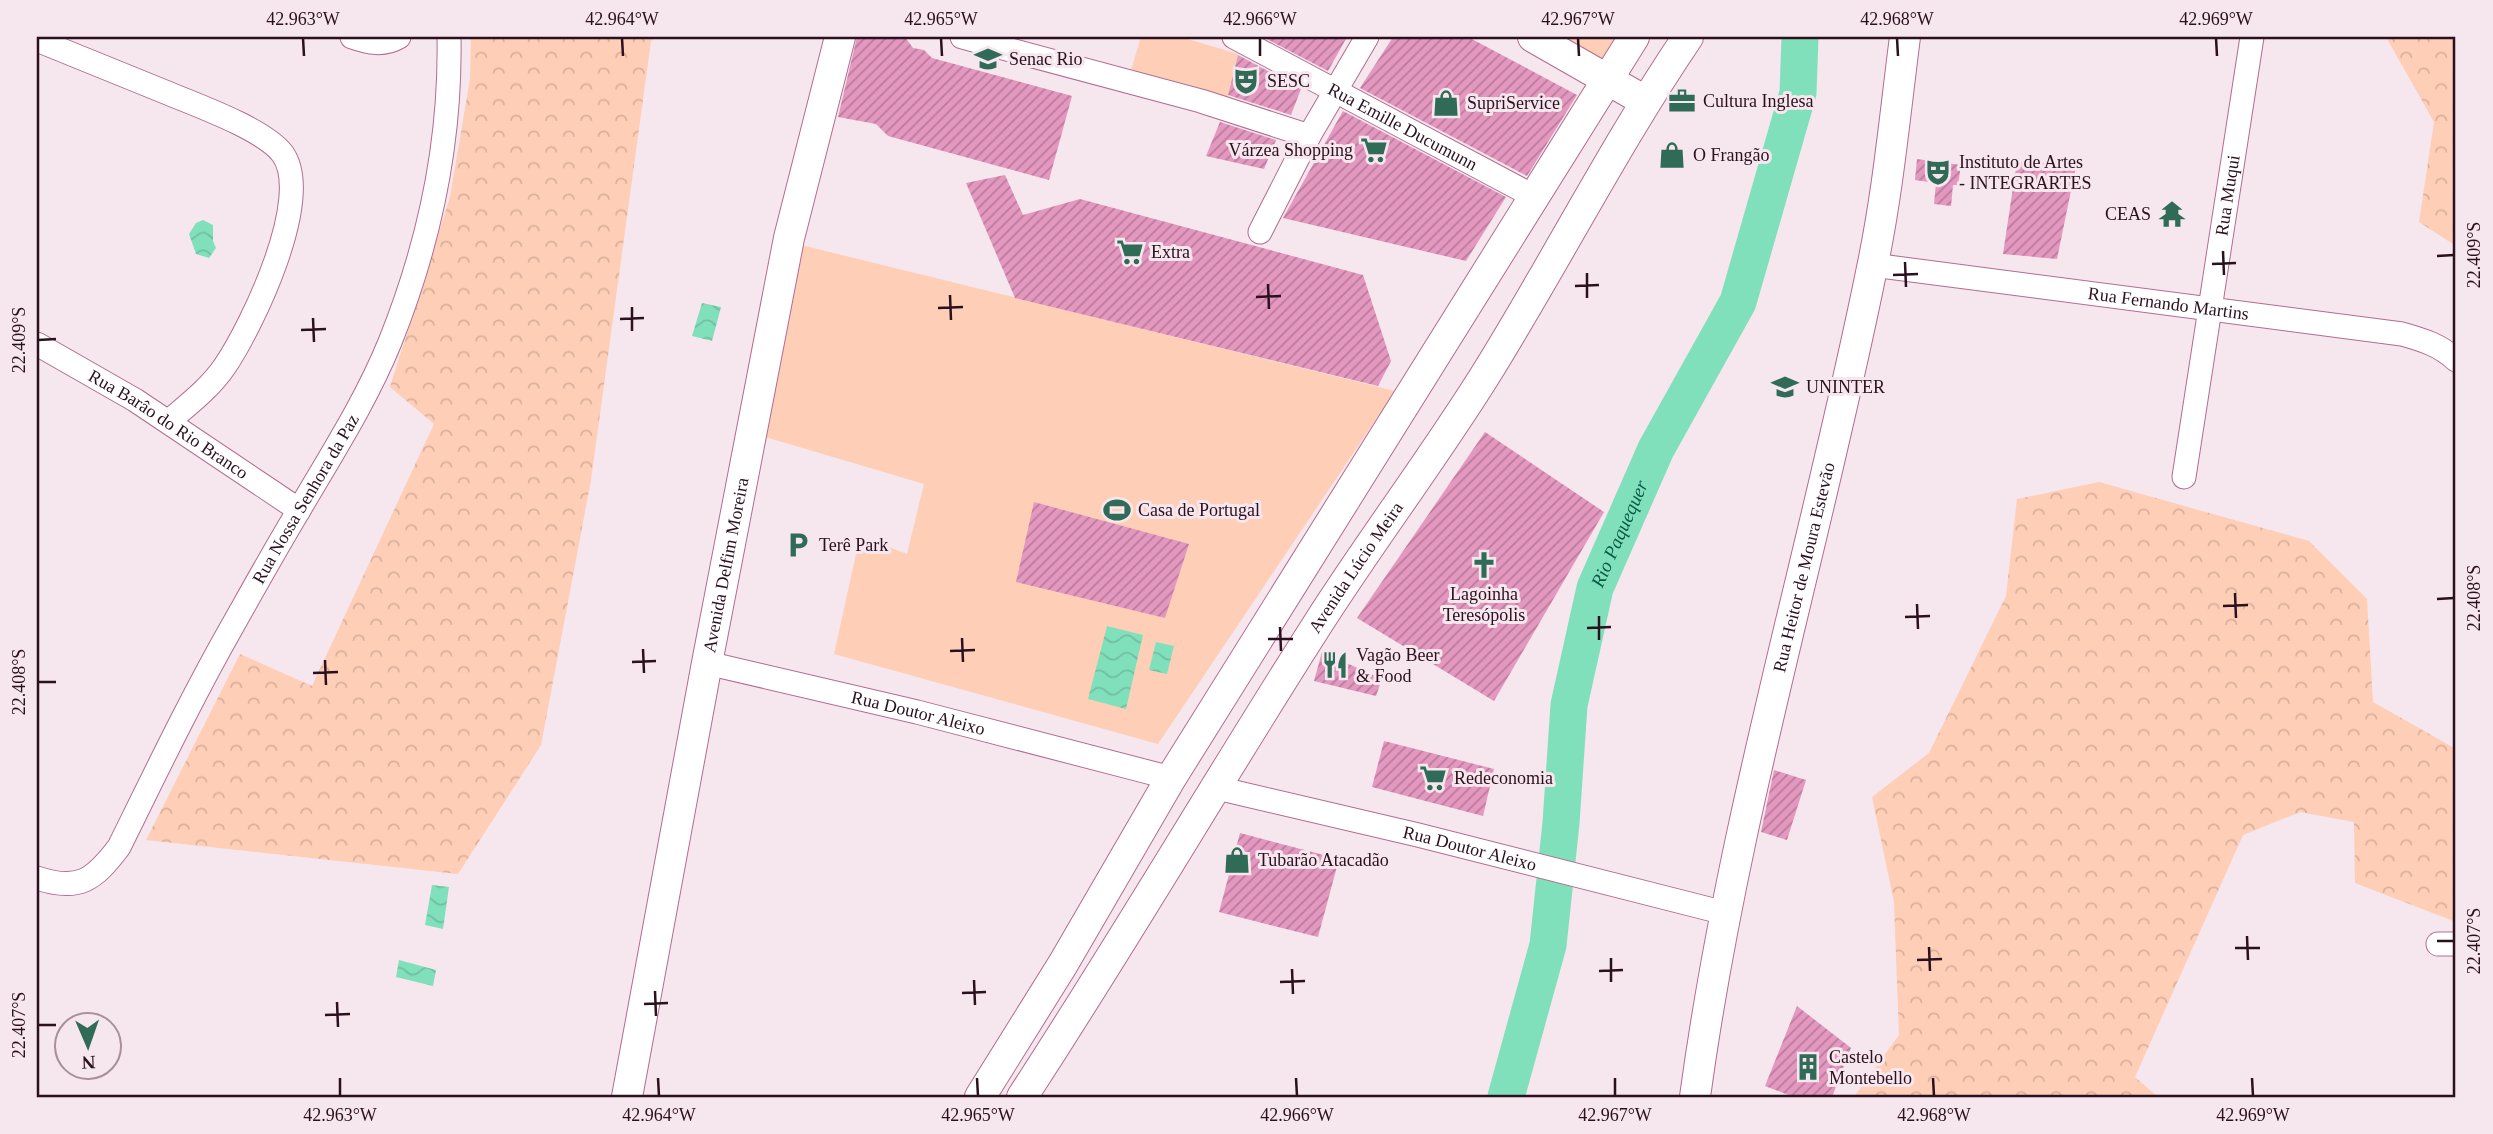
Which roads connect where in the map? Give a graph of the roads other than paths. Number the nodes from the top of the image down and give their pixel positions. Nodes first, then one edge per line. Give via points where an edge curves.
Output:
1 (352, 37) edge
2 (399, 37) edge
3 (449, 37) edge
4 (840, 37) edge
5 (962, 37) edge
6 (1234, 37) edge
7 (1367, 37) edge
8 (1533, 37) edge
9 (1633, 37) edge
10 (1688, 37) edge
11 (1905, 37) edge
12 (2252, 37) edge
13 (37, 40) edge
14 (1607, 79) junction
15 (1335, 90) junction
16 (1645, 101) junction
17 (1309, 136) junction
18 (1535, 197) junction
19 (1260, 232) dead end
20 (1873, 264) junction
21 (2208, 309) junction
22 (37, 344) edge
23 (2456, 360) edge
24 (169, 421) junction
25 (2184, 477) dead end
26 (299, 510) junction
27 (707, 663) junction
28 (1171, 778) junction
29 (1213, 787) junction
30 (37, 878) edge
31 (1725, 913) junction
32 (627, 1097) edge
33 (980, 1097) edge
34 (1022, 1097) edge
35 (1695, 1097) edge

1 - 2 street via 387,43
3 - 26 street, Rua Nossa Senhora da Paz via 440,171 410,288 364,397
4 - 27 main road, Avenida Delfim Moreira via 789,238
5 - 17 street
6 - 15 street, Rua Emille Ducumunn
7 - 15 street
8 - 14 main road
9 - 14 main road
10 - 16 main road, Avenida Lúcio Meira
11 - 20 main road, Rua Heitor de Moura Estevão
12 - 21 street, Rua Muqui
13 - 24 street via 242,126 273,144 289,170 282,244 263,296 225,367
14 - 16 main road
14 - 18 main road
15 - 17 street
15 - 18 street, Rua Emille Ducumunn
16 - 29 main road, Avenida Lúcio Meira via 1483,378
17 - 19 street
18 - 28 main road
20 - 21 street, Rua Fernando Martins
20 - 31 main road, Rua Heitor de Moura Estevão
21 - 23 street, Rua Fernando Martins via 2402,334 2430,342
21 - 25 street, Rua Muqui
22 - 24 street, Rua Barâo do Rio Branco
24 - 26 street, Rua Barâo do Rio Branco
26 - 30 street, Rua Nossa Senhora da Paz via 231,628 119,847 92,878 72,883
27 - 28 street, Rua Doutor Aleixo
27 - 32 main road, Avenida Delfim Moreira
28 - 33 main road
29 - 31 street, Rua Doutor Aleixo
29 - 34 main road, Avenida Lúcio Meira
31 - 35 main road, Rua Heitor de Moura Estevão

